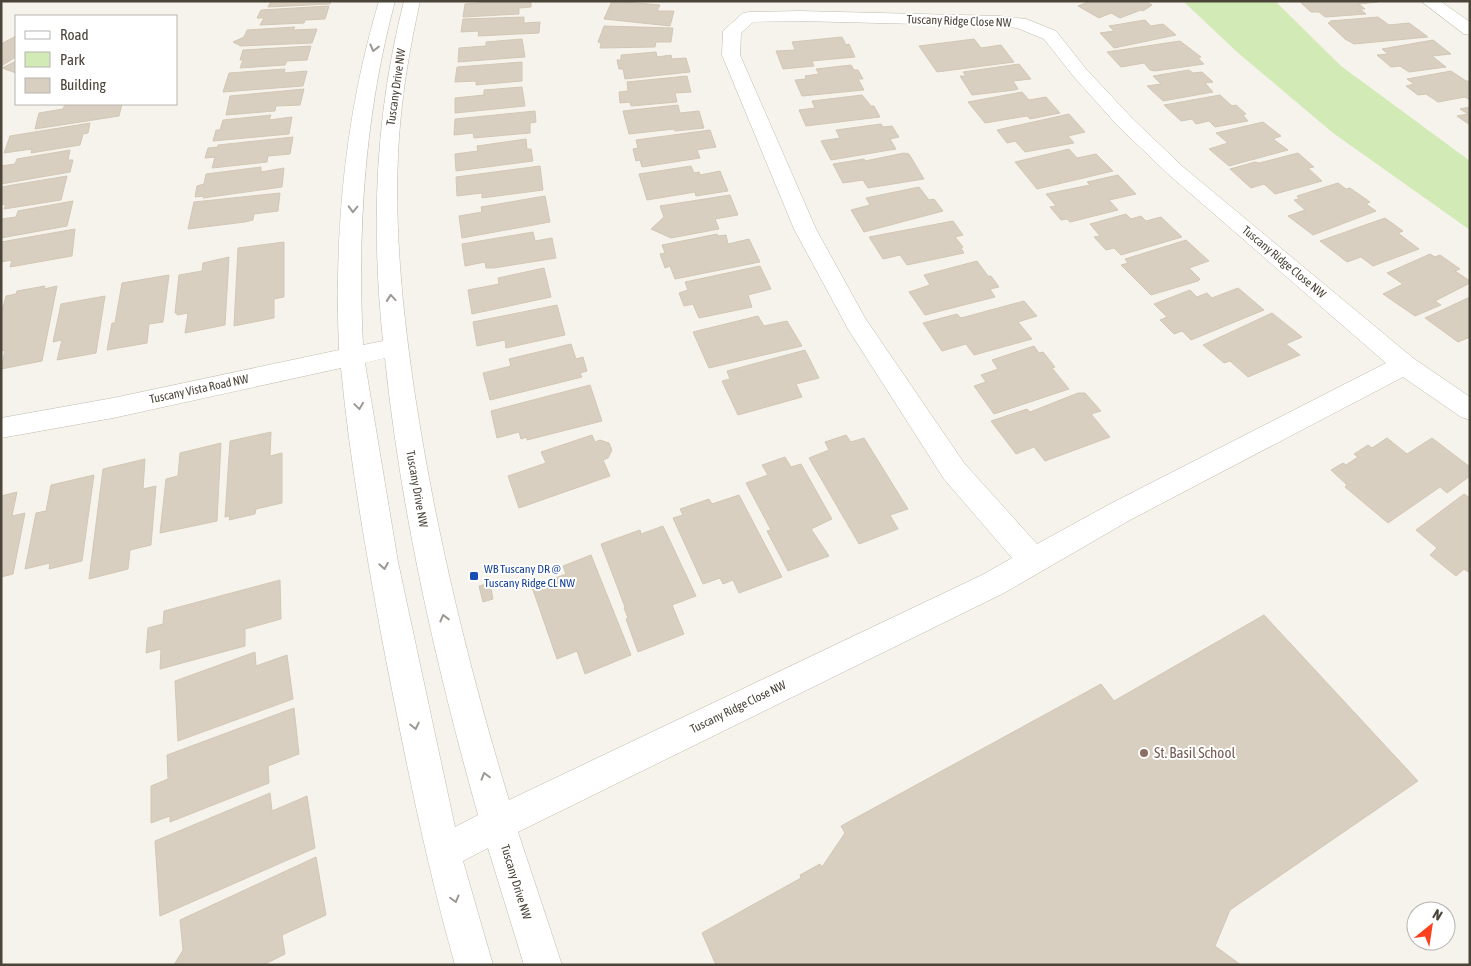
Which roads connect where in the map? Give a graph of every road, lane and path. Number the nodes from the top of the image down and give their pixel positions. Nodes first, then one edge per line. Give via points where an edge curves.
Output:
1 (386, 1) edge
2 (412, 1) edge
3 (1429, 1) edge
4 (1470, 30) edge
5 (395, 346) junction
6 (352, 357) junction
7 (1404, 365) junction
8 (1470, 410) edge
9 (1, 428) edge
10 (1032, 560) junction
11 (498, 823) junction
12 (443, 852) junction
13 (474, 965) edge
14 (542, 965) edge

1 -> 6 street via 370,66 354,183 350,269
5 -> 2 street, Tuscany Drive NW via 388,265 388,154 399,58
3 - 4 street
5 - 6 street, Tuscany Vista Road NW
11 -> 5 street, Tuscany Drive NW via 435,580 417,493
6 - 9 street, Tuscany Vista Road NW via 113,408
6 -> 12 street via 387,585
7 - 8 street
7 - 10 street, Tuscany Ridge Close NW
7 - 10 street, Tuscany Ridge Close NW via 1175,170 1100,94 1050,35 1020,23 999,21 749,17 732,31 731,55 805,229 856,323 954,471
10 - 11 street, Tuscany Ridge Close NW via 993,584
11 - 12 street, Tuscany Ridge Close NW
11 - 14 street, Tuscany Drive NW
12 -> 13 street

